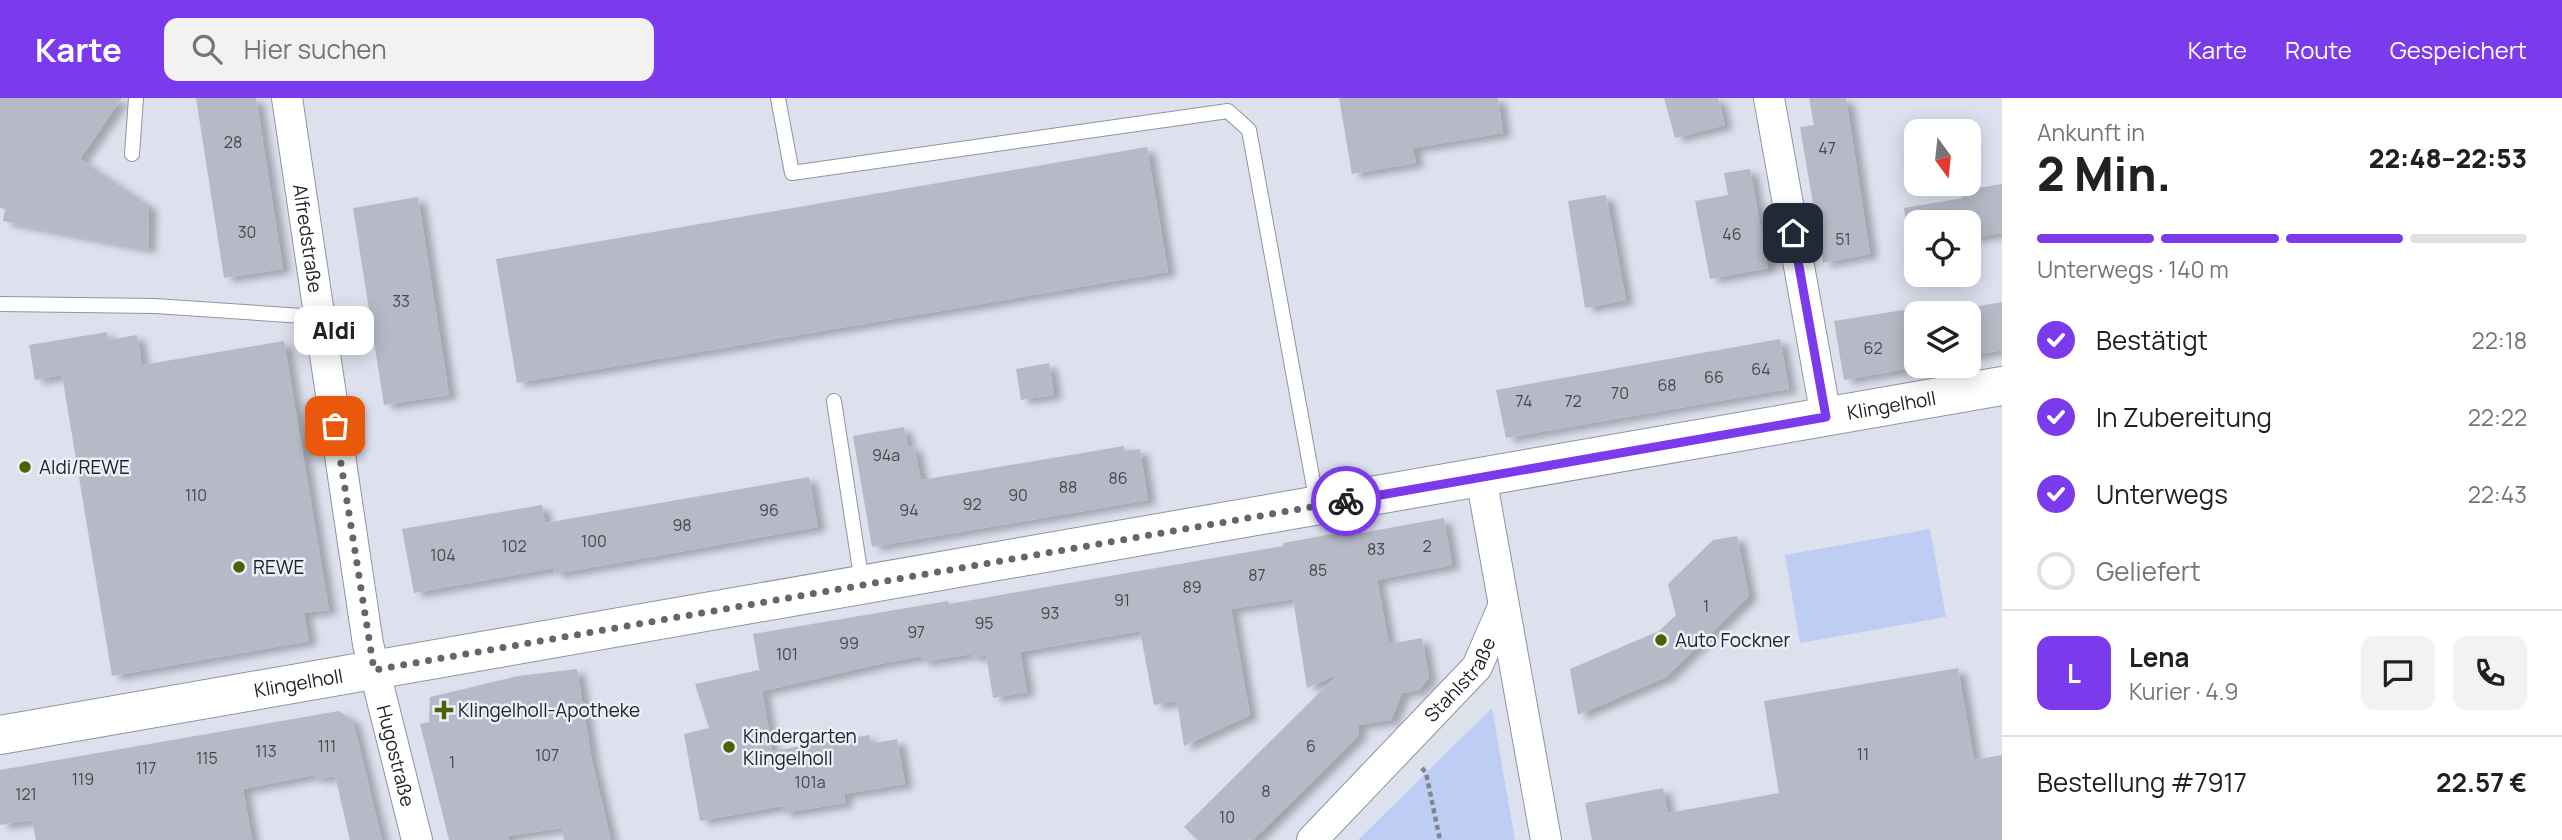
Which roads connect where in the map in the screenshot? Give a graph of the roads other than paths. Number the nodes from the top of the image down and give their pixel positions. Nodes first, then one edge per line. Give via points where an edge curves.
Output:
1 (136, 98) edge
2 (287, 98) edge
3 (778, 98) edge
4 (1769, 98) edge
5 (132, 155) dead end
6 (0, 304) edge
7 (318, 317) junction
8 (2002, 386) edge
9 (834, 401) dead end
10 (1826, 417) junction
11 (1481, 477) junction
12 (1318, 506) junction
13 (863, 585) junction
14 (1503, 607) junction
15 (374, 670) junction
16 (0, 735) edge
17 (417, 840) edge
18 (1312, 840) edge
19 (1546, 840) edge

1 - 5 lane
2 - 7 street, Alfredstraße
3 - 12 lane via 792,173 1228,111 1249,130
4 - 10 street
6 - 7 lane via 155,306
7 - 15 street, Alfredstraße
8 - 10 street, Klingelholl
9 - 13 lane
10 - 11 street, Klingelholl
11 - 12 street, Klingelholl
11 - 14 street
12 - 13 street, Klingelholl
13 - 15 street, Klingelholl
14 - 18 street, Stahlstraße via 1477,667
14 - 19 street
15 - 16 street, Klingelholl
15 - 17 street, Hugostraße

